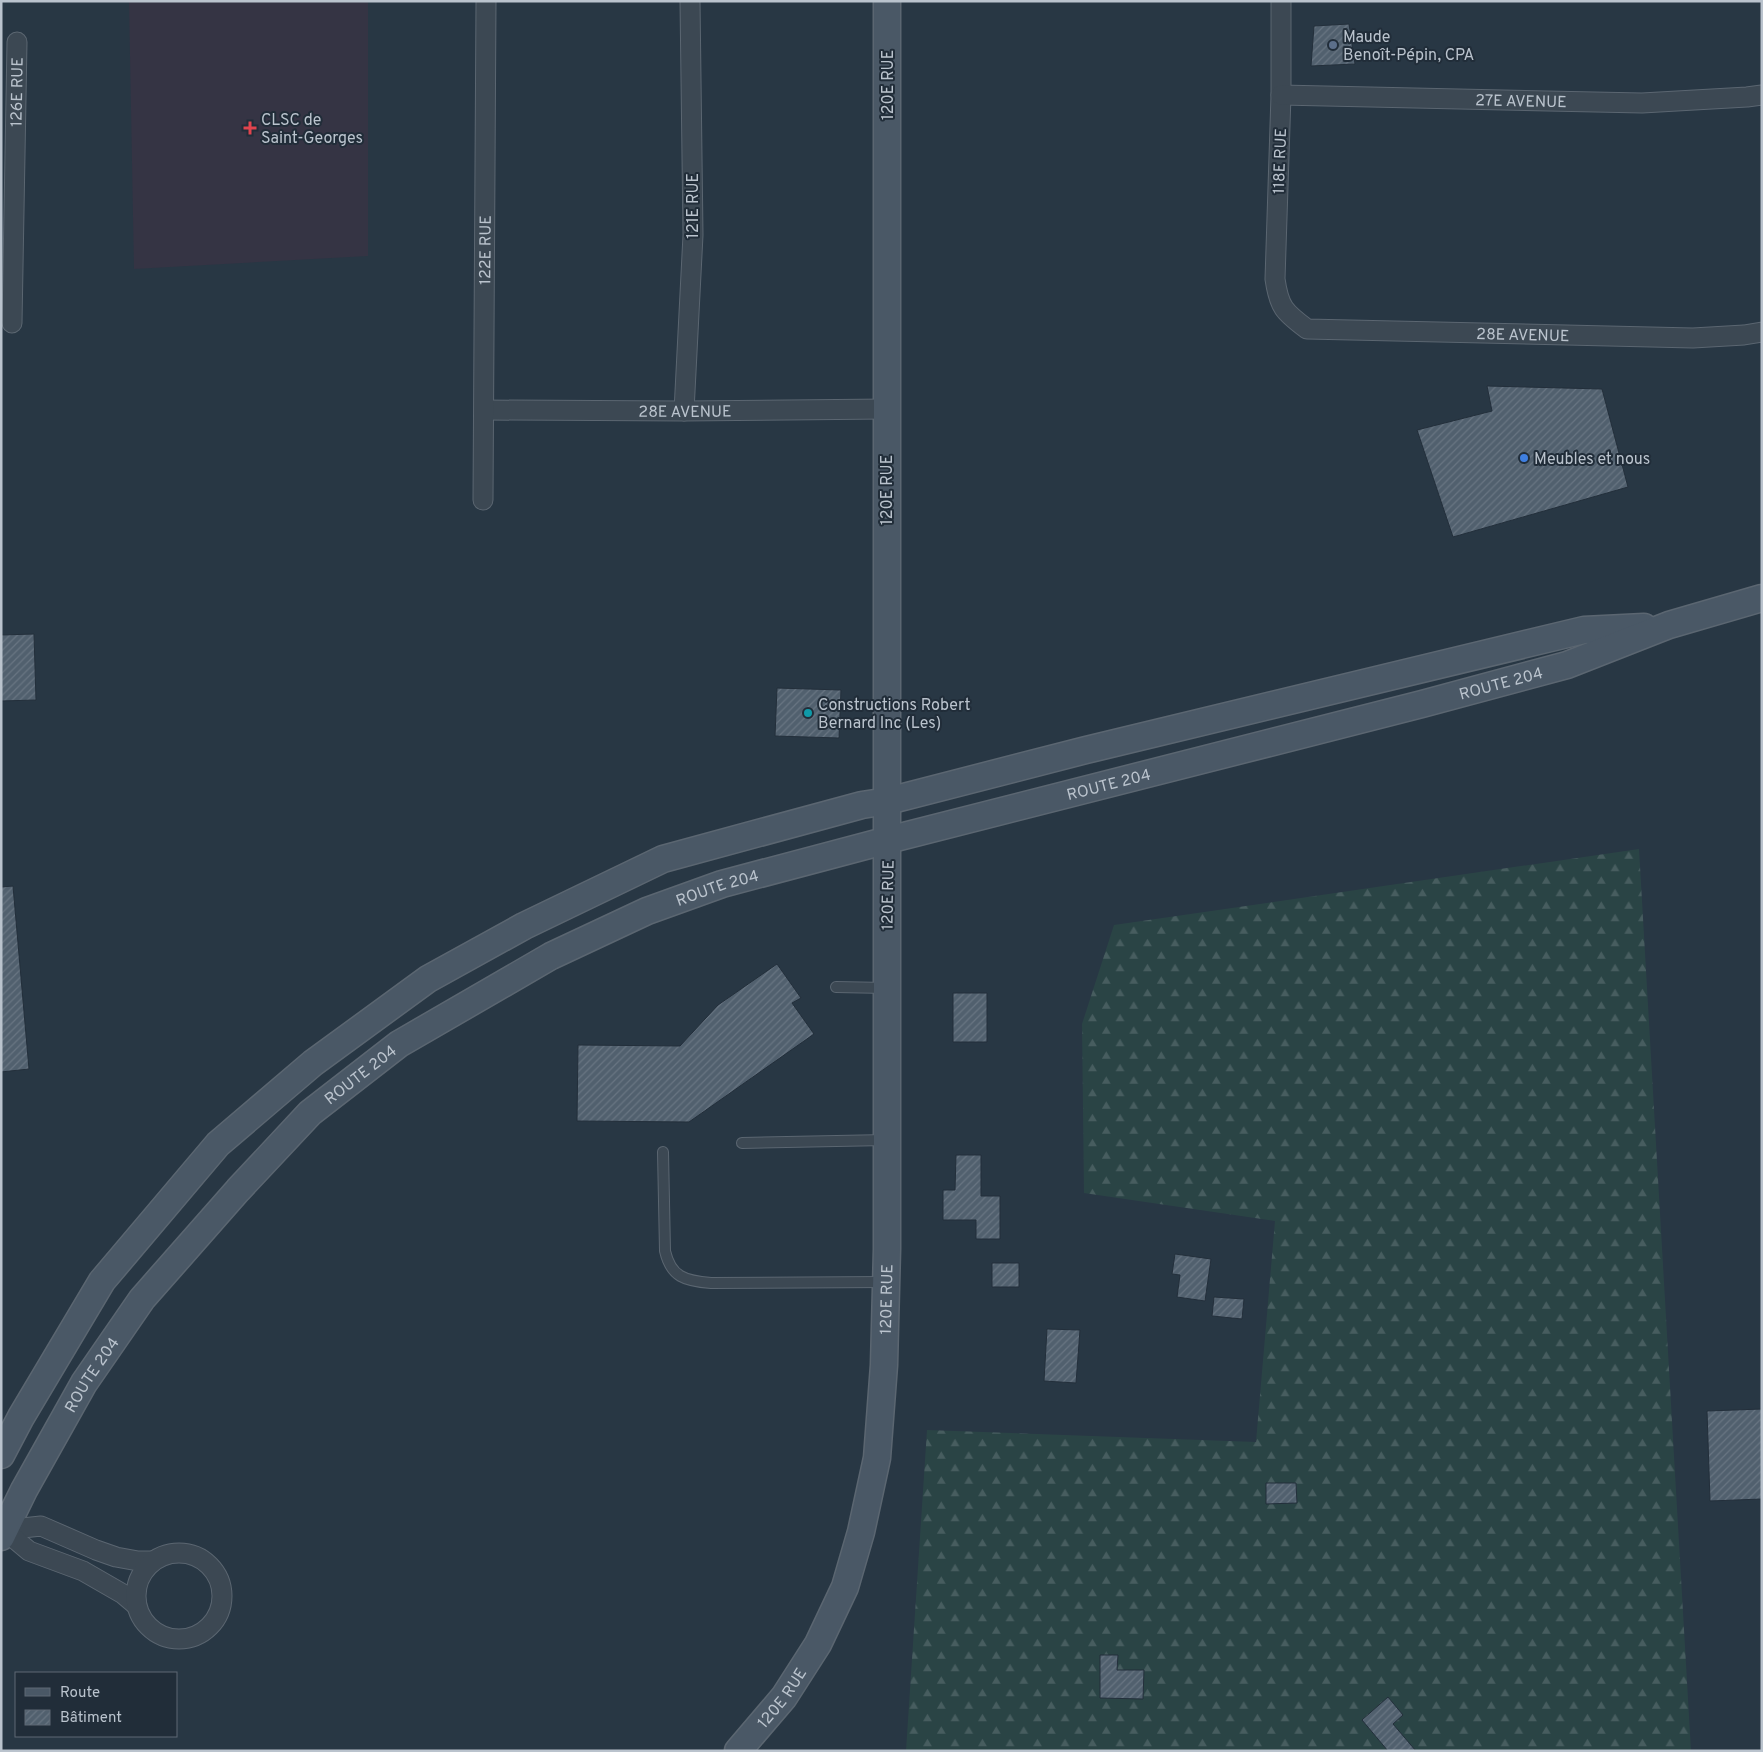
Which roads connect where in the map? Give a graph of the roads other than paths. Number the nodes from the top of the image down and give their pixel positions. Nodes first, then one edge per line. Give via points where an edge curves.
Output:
1 (486, 1) edge
2 (690, 1) edge
3 (887, 1) edge
4 (1282, 1) edge
5 (18, 42) dead end
6 (1281, 95) junction
7 (1762, 95) edge
8 (8, 156) edge
9 (1290, 316) joint
10 (12, 323) dead end
11 (1762, 332) edge
12 (886, 409) junction
13 (484, 410) junction
14 (684, 411) junction
15 (483, 500) dead end
16 (1762, 598) edge
17 (1670, 625) junction
18 (888, 801) junction
19 (888, 840) junction
20 (836, 987) dead end
21 (886, 988) junction
22 (886, 1140) junction
23 (742, 1143) dead end
24 (663, 1152) dead end
25 (886, 1282) junction
26 (1, 1455) edge
27 (2, 1532) edge
28 (153, 1561) junction
29 (136, 1605) junction
30 (738, 1751) edge

1 - 13 street, 122E RUE
2 - 14 street, 121E RUE via 693,235
3 - 12 main road, 120E RUE
4 - 6 street, 118E RUE
5 - 8 street, 126E RUE
6 - 7 street, 27E AVENUE via 1642,103
6 - 9 street, 118E RUE via 1275,279 1278,298
8 - 10 street, 126E RUE
9 - 11 street, 28E AVENUE via 1307,329 1694,338
12 - 14 street, 28E AVENUE
12 - 18 main road, 120E RUE
13 - 14 street, 28E AVENUE
13 - 15 street, 122E RUE
16 - 17 main road, ROUTE 204
17 - 18 main road, ROUTE 204 via 1584,630
17 - 19 main road, ROUTE 204 via 1568,665
18 - 19 main road, 120E RUE
18 - 26 main road, ROUTE 204 via 862,805 663,859 524,926 428,979 312,1062 218,1144 102,1281 20,1416
19 - 21 main road, 120E RUE
19 - 27 main road, ROUTE 204 via 722,884 647,912 551,956 399,1044 310,1113 142,1299 84,1383
20 - 21 lane
21 - 22 main road, 120E RUE
22 - 23 lane
22 - 25 main road, 120E RUE
24 - 25 lane via 666,1251 668,1264 675,1272 691,1281 710,1283
25 - 30 main road, 120E RUE via 877,1458 864,1521 845,1587 818,1644 784,1697
27 - 28 street via 41,1526 116,1557
27 - 29 street via 29,1551 83,1571
28 - 29 street via 138,1581
28 - 29 street via 177,1552 202,1559 219,1579 222,1605 209,1628 198,1635 179,1639 160,1635 149,1628

